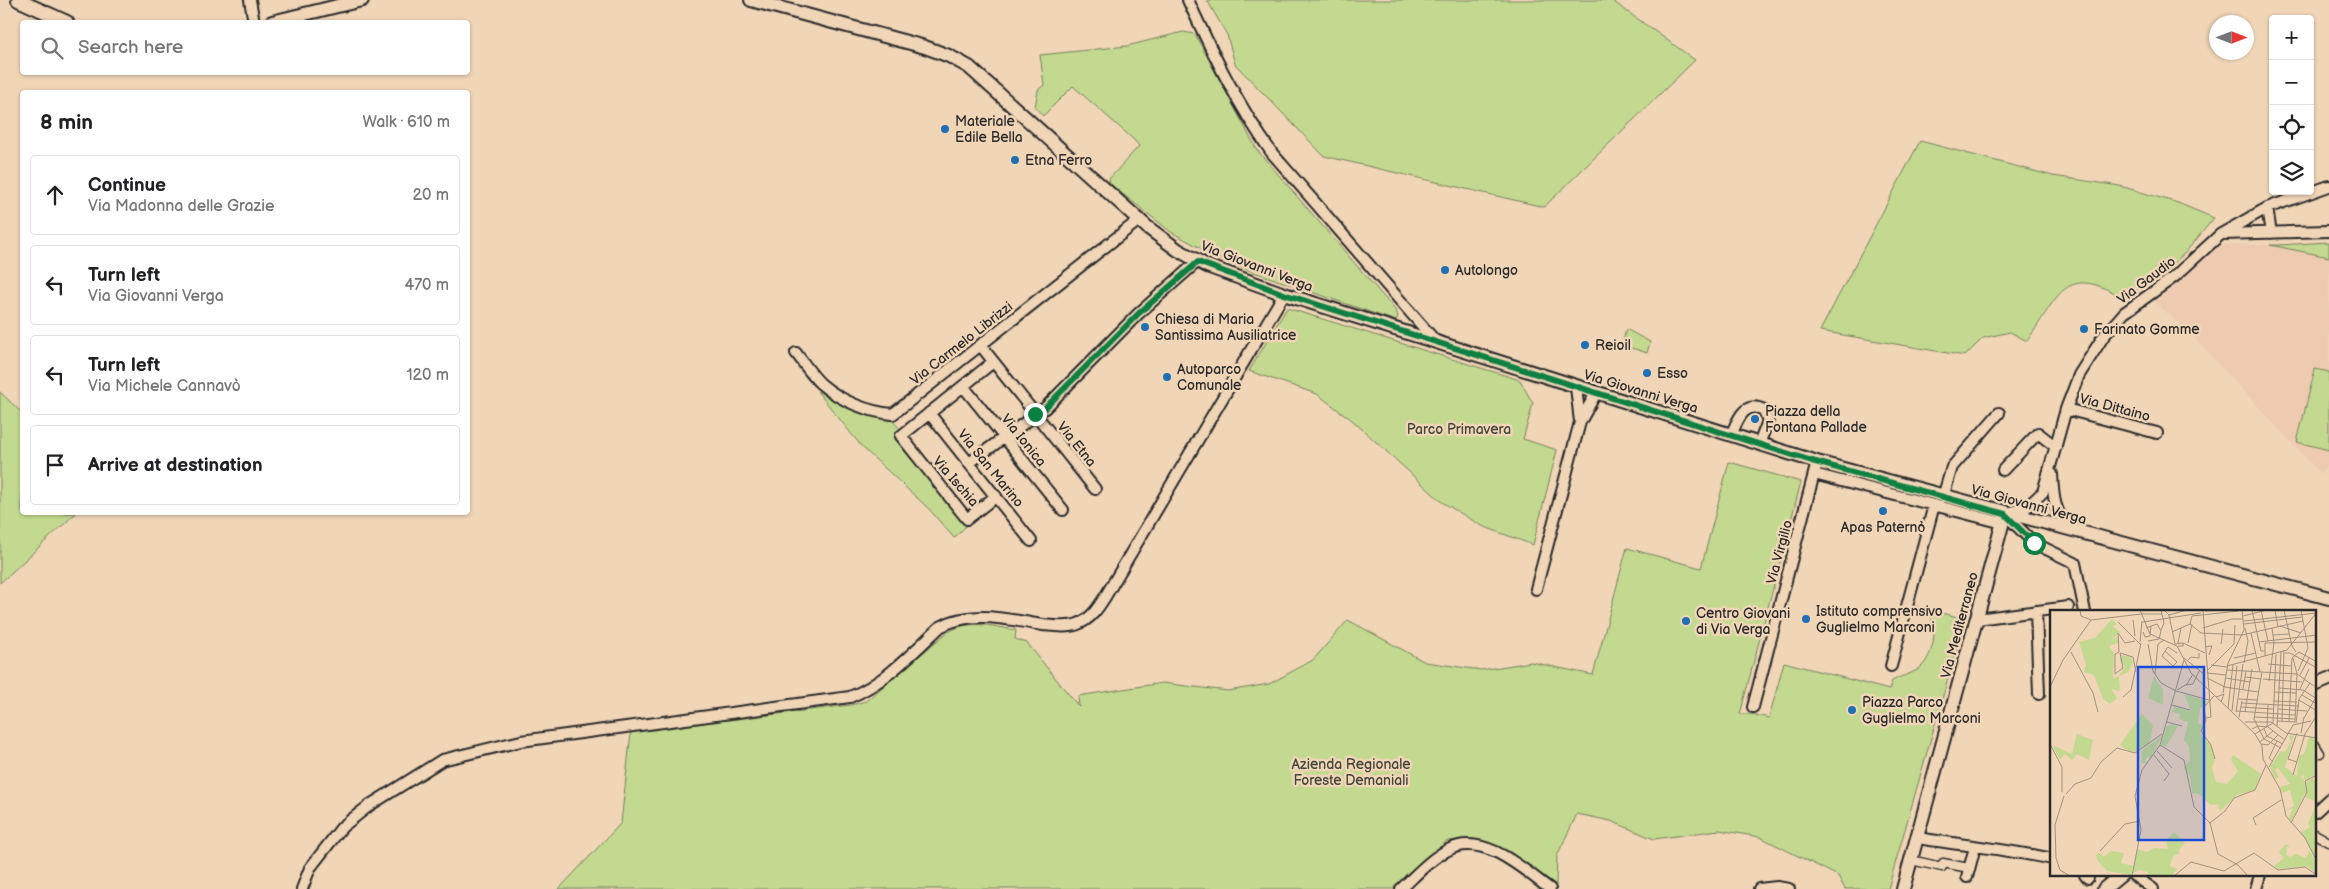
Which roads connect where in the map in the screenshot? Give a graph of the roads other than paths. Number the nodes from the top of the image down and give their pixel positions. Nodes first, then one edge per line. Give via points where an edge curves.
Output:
1 (18, 0) edge
2 (250, 0) edge
3 (362, 0) edge
4 (751, 0) edge
5 (1188, 0) edge
6 (63, 20) edge
7 (254, 20) edge
8 (280, 20) edge
9 (2329, 186) edge
10 (2267, 208) junction
11 (1139, 220) junction
12 (2329, 231) edge
13 (2271, 233) junction
14 (2221, 234) junction
15 (1198, 262) junction
16 (1284, 294) junction
17 (1437, 343) junction
18 (981, 346) junction
19 (796, 354) dead end
20 (993, 362) junction
21 (963, 386) junction
22 (1576, 387) junction
23 (1596, 393) junction
24 (2066, 409) junction
25 (930, 413) junction
26 (1999, 413) dead end
27 (1035, 414) junction
28 (1580, 422) junction
29 (2157, 433) dead end
30 (1731, 435) junction
31 (1004, 437) junction
32 (1759, 444) junction
33 (2056, 447) junction
34 (969, 463) junction
35 (2052, 463) junction
36 (1815, 468) junction
37 (2003, 470) dead end
38 (1095, 489) dead end
39 (996, 496) junction
40 (1938, 501) junction
41 (1063, 510) dead end
42 (2004, 518) junction
43 (2074, 532) junction
44 (1031, 541) dead end
45 (1536, 589) dead end
46 (2329, 598) edge
47 (2068, 607) dead end
48 (2085, 610) edge
49 (2036, 611) junction
50 (1977, 619) junction
51 (1892, 666) dead end
52 (2039, 694) dead end
53 (1753, 706) dead end
54 (2316, 747) edge
55 (2320, 753) dead end
56 (2329, 799) edge
57 (2316, 811) edge
58 (2316, 835) edge
59 (1917, 838) junction
60 (2329, 842) edge
61 (1975, 847) junction
62 (2050, 859) edge
63 (1911, 860) junction
64 (1968, 873) joint
65 (2120, 876) edge
66 (2134, 876) edge
67 (2260, 876) edge
68 (302, 889) edge
69 (1401, 889) edge
70 (1550, 889) edge
71 (1759, 889) edge
72 (1789, 889) edge
73 (1903, 889) edge
74 (2104, 889) edge
75 (2153, 889) edge
76 (2256, 889) edge

1 - 6 street
2 - 7 street
3 - 8 street
4 - 11 street, Via Giovanni Verga via 925,47 969,67
5 - 17 street via 1260,137
9 - 10 street, Via Gaudio
10 - 13 street
10 - 14 street, Via Gaudio
11 - 15 street, Via Giovanni Verga
11 - 18 street, Via Carmelo Librizzi
12 - 13 street
13 - 14 street
14 - 24 street, Via Gaudio via 2174,277 2124,313 2102,337 2079,375
15 - 16 street, Via Giovanni Verga
15 - 27 street via 1138,314 1045,408
16 - 17 street, Via Giovanni Verga
16 - 68 street via 1105,597 1089,618 1078,624 1053,626 981,616 965,617 940,627 879,682 850,697 521,741 442,760 370,805 342,827 310,868
17 - 22 street, Via Giovanni Verga
18 - 19 street, Via Carmelo Librizzi via 893,414 855,405 836,395 820,383
18 - 20 street, Via Etna
20 - 21 street
20 - 27 street, Via Etna
21 - 25 street
21 - 31 street, Via Ionica
22 - 23 street, Via Giovanni Verga
22 - 28 street
23 - 28 street
23 - 30 street, Via Giovanni Verga
24 - 29 street, Via Dittaino
24 - 33 street, Via Gaudio
25 - 34 street, Via San Marino
25 - 39 street, Via Ischia via 901,436 967,519
26 - 40 street via 1952,467
27 - 31 street
27 - 38 street, Via Etna
28 - 45 street
30 - 32 street, Via Giovanni Verga
30 - 32 street via 1742,411 1759,407 1764,410 1768,421
31 - 34 street
31 - 41 street, Via Ionica
32 - 36 street, Via Giovanni Verga
33 - 35 street, Via Gaudio
33 - 37 street via 2038,433
34 - 39 street, Via San Marino
35 - 42 street via 2043,492 2026,507
35 - 43 street via 2056,507 2060,519
36 - 40 street, Via Giovanni Verga
36 - 53 street, Via Virgilio
39 - 44 street, Via San Marino
40 - 42 street, Via Giovanni Verga
40 - 51 street
42 - 43 street, Via Giovanni Verga
42 - 48 street via 2034,543 2075,563
42 - 50 street, Via Mediterraneo
43 - 46 street, Via Giovanni Verga
47 - 49 street
49 - 50 street
49 - 52 street
50 - 59 street, Via Mediterraneo
54 - 55 street
56 - 57 street
58 - 60 street
59 - 61 street
59 - 63 street, Via Mediterraneo
61 - 62 street via 2007,849
61 - 64 street
63 - 64 street via 1942,867 1943,864
63 - 73 street, Via Mediterraneo
65 - 74 street
66 - 75 street
67 - 76 street
69 - 70 street via 1445,851 1469,846 1500,854
71 - 72 street

